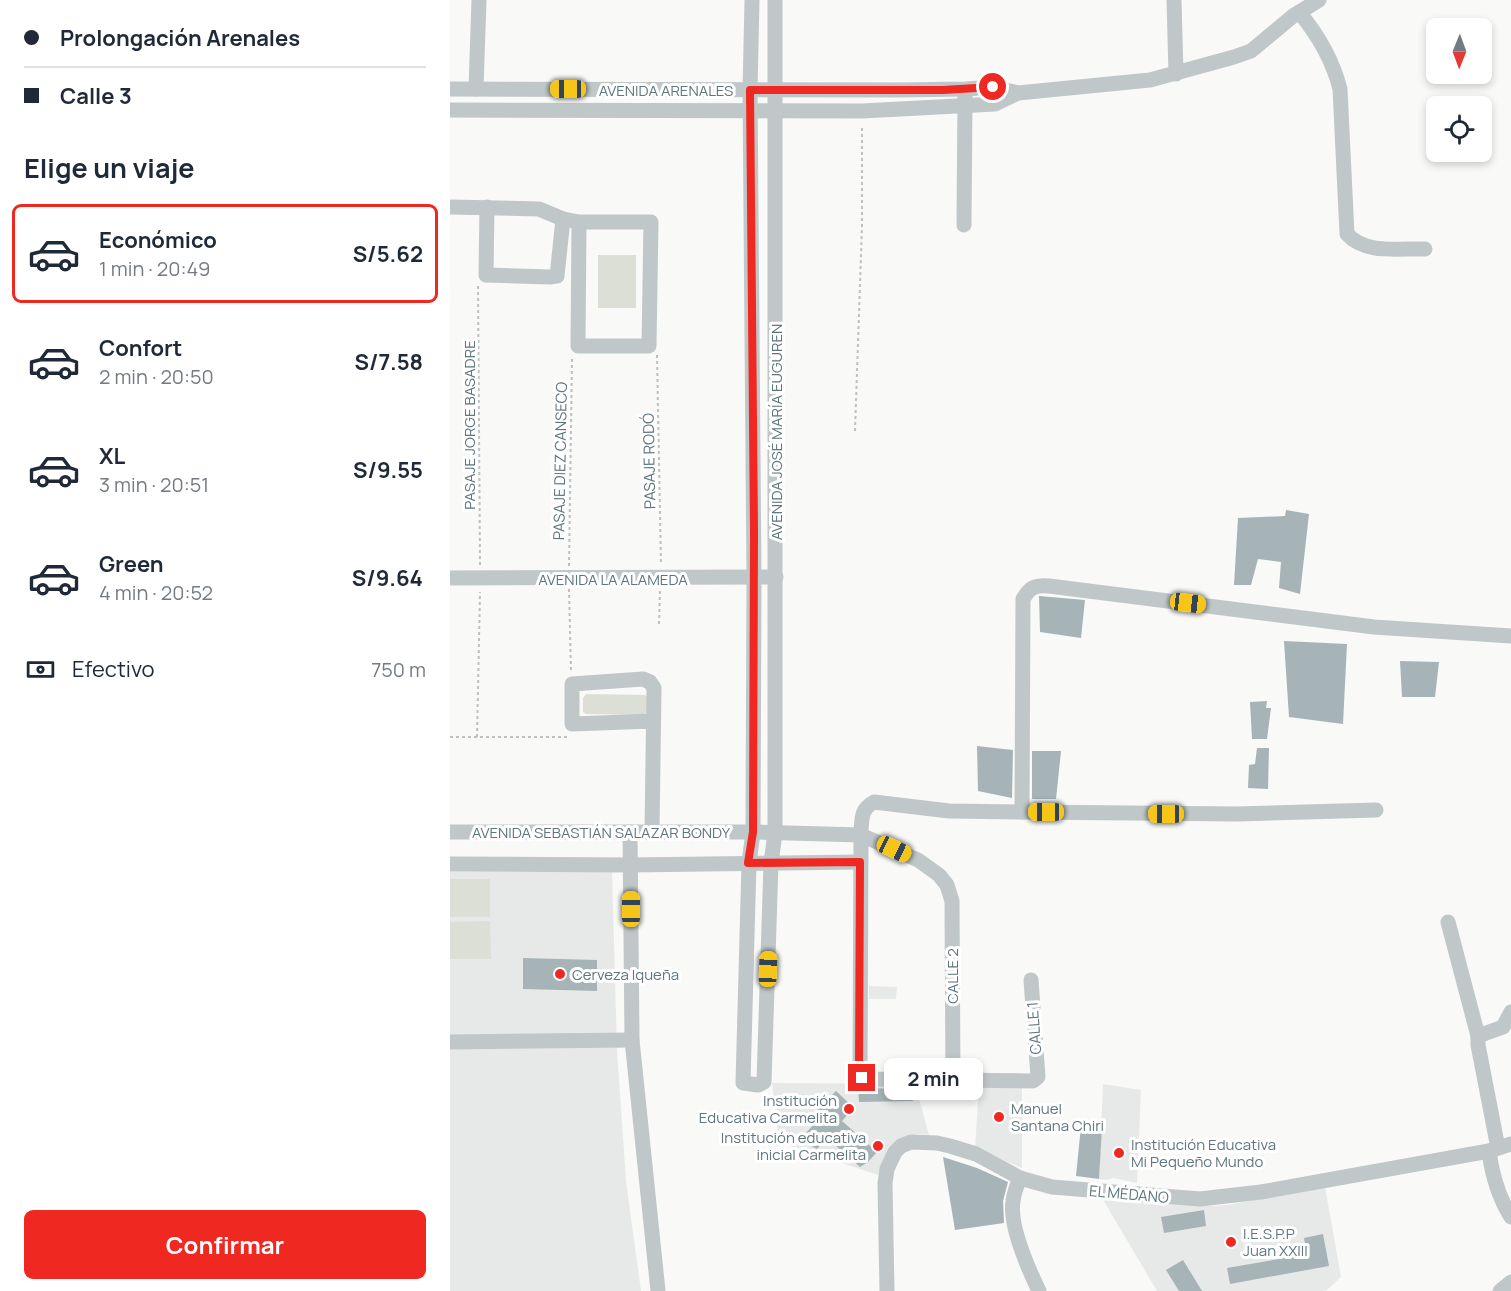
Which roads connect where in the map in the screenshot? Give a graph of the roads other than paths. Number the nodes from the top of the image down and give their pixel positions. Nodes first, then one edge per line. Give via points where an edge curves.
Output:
1 (478, 0) edge
2 (753, 0) edge
3 (775, 0) edge
4 (1174, 0) edge
5 (1319, 0) edge
6 (1299, 12) junction
7 (1176, 74) junction
8 (450, 89) edge
9 (476, 89) junction
10 (966, 89) junction
11 (750, 90) junction
12 (775, 90) junction
13 (1018, 93) junction
14 (965, 106) junction
15 (450, 110) edge
16 (750, 111) junction
17 (775, 111) junction
18 (450, 207) edge
19 (487, 207) junction
20 (563, 219) junction
21 (579, 222) junction
22 (964, 225) dead end
23 (1425, 249) dead end
24 (450, 578) edge
25 (754, 578) junction
26 (776, 578) junction
27 (1511, 636) edge
28 (653, 721) junction
29 (1376, 810) dead end
30 (1022, 812) junction
31 (630, 831) junction
32 (450, 832) edge
33 (652, 832) junction
34 (753, 832) junction
35 (775, 833) junction
36 (861, 835) junction
37 (860, 862) junction
38 (748, 863) junction
39 (771, 863) junction
40 (450, 864) edge
41 (630, 865) junction
42 (1448, 922) dead end
43 (746, 969) junction
44 (768, 969) junction
45 (1031, 980) dead end
46 (1511, 1012) edge
47 (1478, 1036) junction
48 (632, 1040) junction
49 (450, 1042) edge
50 (953, 1082) junction
51 (1501, 1147) edge
52 (1020, 1178) junction
53 (1511, 1217) edge
54 (1511, 1282) edge
55 (658, 1291) edge
56 (887, 1291) edge
57 (1039, 1291) edge
58 (1500, 1291) edge

1 - 9 street
2 - 11 street, AVENIDA JOSÉ MARÍA EUGUREN
3 - 12 street, AVENIDA JOSÉ MARÍA EUGUREN
4 - 7 street
5 - 6 street
6 - 7 street via 1251,51
6 - 23 street via 1335,69 1340,90 1347,234 1367,248
7 - 13 street via 1112,85
8 - 9 street, AVENIDA ARENALES
9 - 11 street, AVENIDA ARENALES
10 - 12 street, AVENIDA ARENALES
10 - 13 street, AVENIDA ARENALES via 993,87
10 - 14 street
11 - 12 street, AVENIDA ARENALES
11 - 16 street, AVENIDA JOSÉ MARÍA EUGUREN
12 - 17 street, AVENIDA JOSÉ MARÍA EUGUREN
13 - 14 street, AVENIDA ARENALES via 995,105
14 - 17 street, AVENIDA ARENALES
14 - 22 street
15 - 16 street, AVENIDA ARENALES
16 - 17 street, AVENIDA ARENALES
16 - 25 street, AVENIDA JOSÉ MARÍA EUGUREN
17 - 26 street, AVENIDA JOSÉ MARÍA EUGUREN
18 - 19 street
19 - 20 street via 539,209
19 - 20 street via 486,274 557,276
20 - 21 street
21 - 21 street via 651,222 650,346 578,346
24 - 25 street, AVENIDA LA ALAMEDA
25 - 26 street, AVENIDA LA ALAMEDA
25 - 34 street, AVENIDA JOSÉ MARÍA EUGUREN
26 - 35 street, AVENIDA JOSÉ MARÍA EUGUREN
27 - 30 street via 1374,627 1038,585 1030,588 1023,599
28 - 28 street via 654,688 650,682 642,679 572,684 572,724
28 - 33 street
29 - 30 street via 1237,814
30 - 36 street via 874,802 863,810
31 - 32 street, AVENIDA SEBASTIÁN SALAZAR BONDY
31 - 33 street, AVENIDA SEBASTIÁN SALAZAR BONDY
31 - 41 street
33 - 34 street, AVENIDA SEBASTIÁN SALAZAR BONDY
34 - 35 street, AVENIDA SEBASTIÁN SALAZAR BONDY
34 - 38 street, AVENIDA JOSÉ MARÍA EUGUREN
35 - 36 street, AVENIDA SEBASTIÁN SALAZAR BONDY
35 - 39 street, AVENIDA JOSÉ MARÍA EUGUREN
36 - 37 street
36 - 50 street, CALLE 2 via 918,860 947,885 952,901
37 - 39 street, AVENIDA SEBASTIÁN SALAZAR BONDY
37 - 50 street via 860,1076
38 - 39 street, AVENIDA SEBASTIÁN SALAZAR BONDY
38 - 41 street, AVENIDA SEBASTIÁN SALAZAR BONDY
38 - 43 street, AVENIDA JOSÉ MARÍA EUGUREN
39 - 44 street, AVENIDA JOSÉ MARÍA EUGUREN
40 - 41 street, AVENIDA SEBASTIÁN SALAZAR BONDY
41 - 48 street
42 - 47 street
43 - 44 street
43 - 44 street, AVENIDA JOSÉ MARÍA EUGUREN via 743,1083 758,1085 764,1082
45 - 50 street, CALLE 1 via 1038,1077 1033,1081
46 - 47 street via 1503,1027
47 - 51 street
48 - 49 street
48 - 55 street
51 - 52 street, EL MÉDANO via 1220,1198 1074,1190
51 - 53 street via 1492,1175
52 - 56 street, EL MÉDANO via 976,1154 950,1146 911,1142 901,1146 890,1161 885,1183
52 - 57 street via 1012,1202 1014,1219 1026,1263
54 - 58 street

